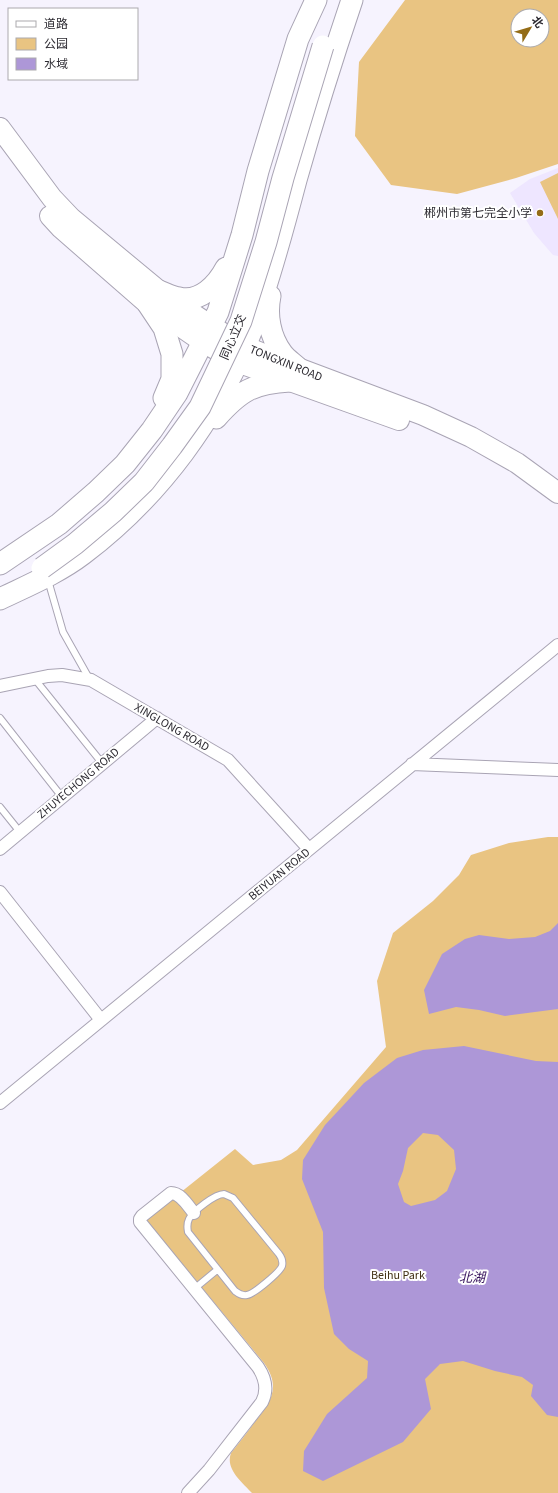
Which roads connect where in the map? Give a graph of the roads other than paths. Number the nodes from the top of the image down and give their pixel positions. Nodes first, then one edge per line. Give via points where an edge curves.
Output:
1 (316, 0) edge
2 (327, 0) edge
3 (345, 0) edge
4 (352, 0) edge
5 (316, 44) junction
6 (0, 128) edge
7 (0, 151) edge
8 (242, 235) junction
9 (279, 246) junction
10 (153, 297) junction
11 (207, 334) junction
12 (241, 354) junction
13 (294, 375) junction
14 (152, 430) junction
15 (183, 454) junction
16 (558, 493) edge
17 (558, 509) edge
18 (0, 564) edge
19 (41, 567) junction
20 (0, 573) edge
21 (0, 591) edge
22 (0, 599) edge
23 (558, 645) edge
24 (34, 678) junction
25 (91, 680) junction
26 (0, 686) edge
27 (0, 718) edge
28 (157, 718) junction
29 (102, 764) junction
30 (412, 764) junction
31 (558, 770) edge
32 (62, 797) junction
33 (0, 807) edge
34 (20, 832) junction
35 (0, 848) edge
36 (309, 849) junction
37 (0, 892) edge
38 (101, 1020) junction
39 (0, 1102) edge
40 (194, 1213) junction
41 (217, 1270) junction
42 (194, 1289) junction
43 (188, 1493) edge

1 - 8 highway via 298,38 258,171
2 - 5 highway
3 - 5 highway
4 - 9 highway via 296,181
5 - 19 highway, 同心立交, bridge via 266,242 242,321 200,407 144,482 75,544
6 - 10 main road, TONGXIN ROAD via 52,198
7 - 10 main road, TONGXIN ROAD via 61,228
8 - 10 highway via 224,272 205,294 180,299
8 - 11 highway via 218,312
9 - 12 highway via 254,326
9 - 13 highway via 269,300 269,319 273,336
10 - 11 main road, TONGXIN ROAD
10 - 14 highway via 172,354 172,379
11 - 12 main road, TONGXIN ROAD
11 - 14 highway via 177,394
12 - 13 main road, TONGXIN ROAD
12 - 15 highway via 211,414
13 - 15 highway via 261,384 231,401
13 - 16 main road, TONGXIN ROAD via 423,415 517,462
13 - 17 main road, TONGXIN ROAD via 466,447 511,472
14 - 18 highway via 124,464 96,492 59,524
15 - 19 highway via 153,490 122,521 83,554
19 - 20 highway
19 - 21 highway
19 - 22 highway
19 - 25 lane via 63,632
23 - 30 street, BEIYUAN ROAD
24 - 25 street, XINGLONG ROAD via 62,675
24 - 26 street, XINGLONG ROAD
24 - 29 lane
25 - 28 street, XINGLONG ROAD
27 - 32 lane
28 - 29 street, ZHUYECHONG ROAD
28 - 36 street, XINGLONG ROAD via 228,760
29 - 32 street, ZHUYECHONG ROAD
30 - 31 street
30 - 36 street, BEIYUAN ROAD
32 - 34 street, ZHUYECHONG ROAD
33 - 34 lane
34 - 35 street, ZHUYECHONG ROAD
36 - 38 street, BEIYUAN ROAD
37 - 38 street
38 - 39 street, BEIYUAN ROAD
40 - 41 lane via 188,1220 188,1232
40 - 41 lane via 218,1195 230,1196 282,1260 280,1270 247,1295 240,1295 235,1291
40 - 42 street via 180,1195 171,1193 140,1219 141,1224
41 - 42 lane
42 - 43 street via 258,1367 264,1378 266,1391 262,1402

